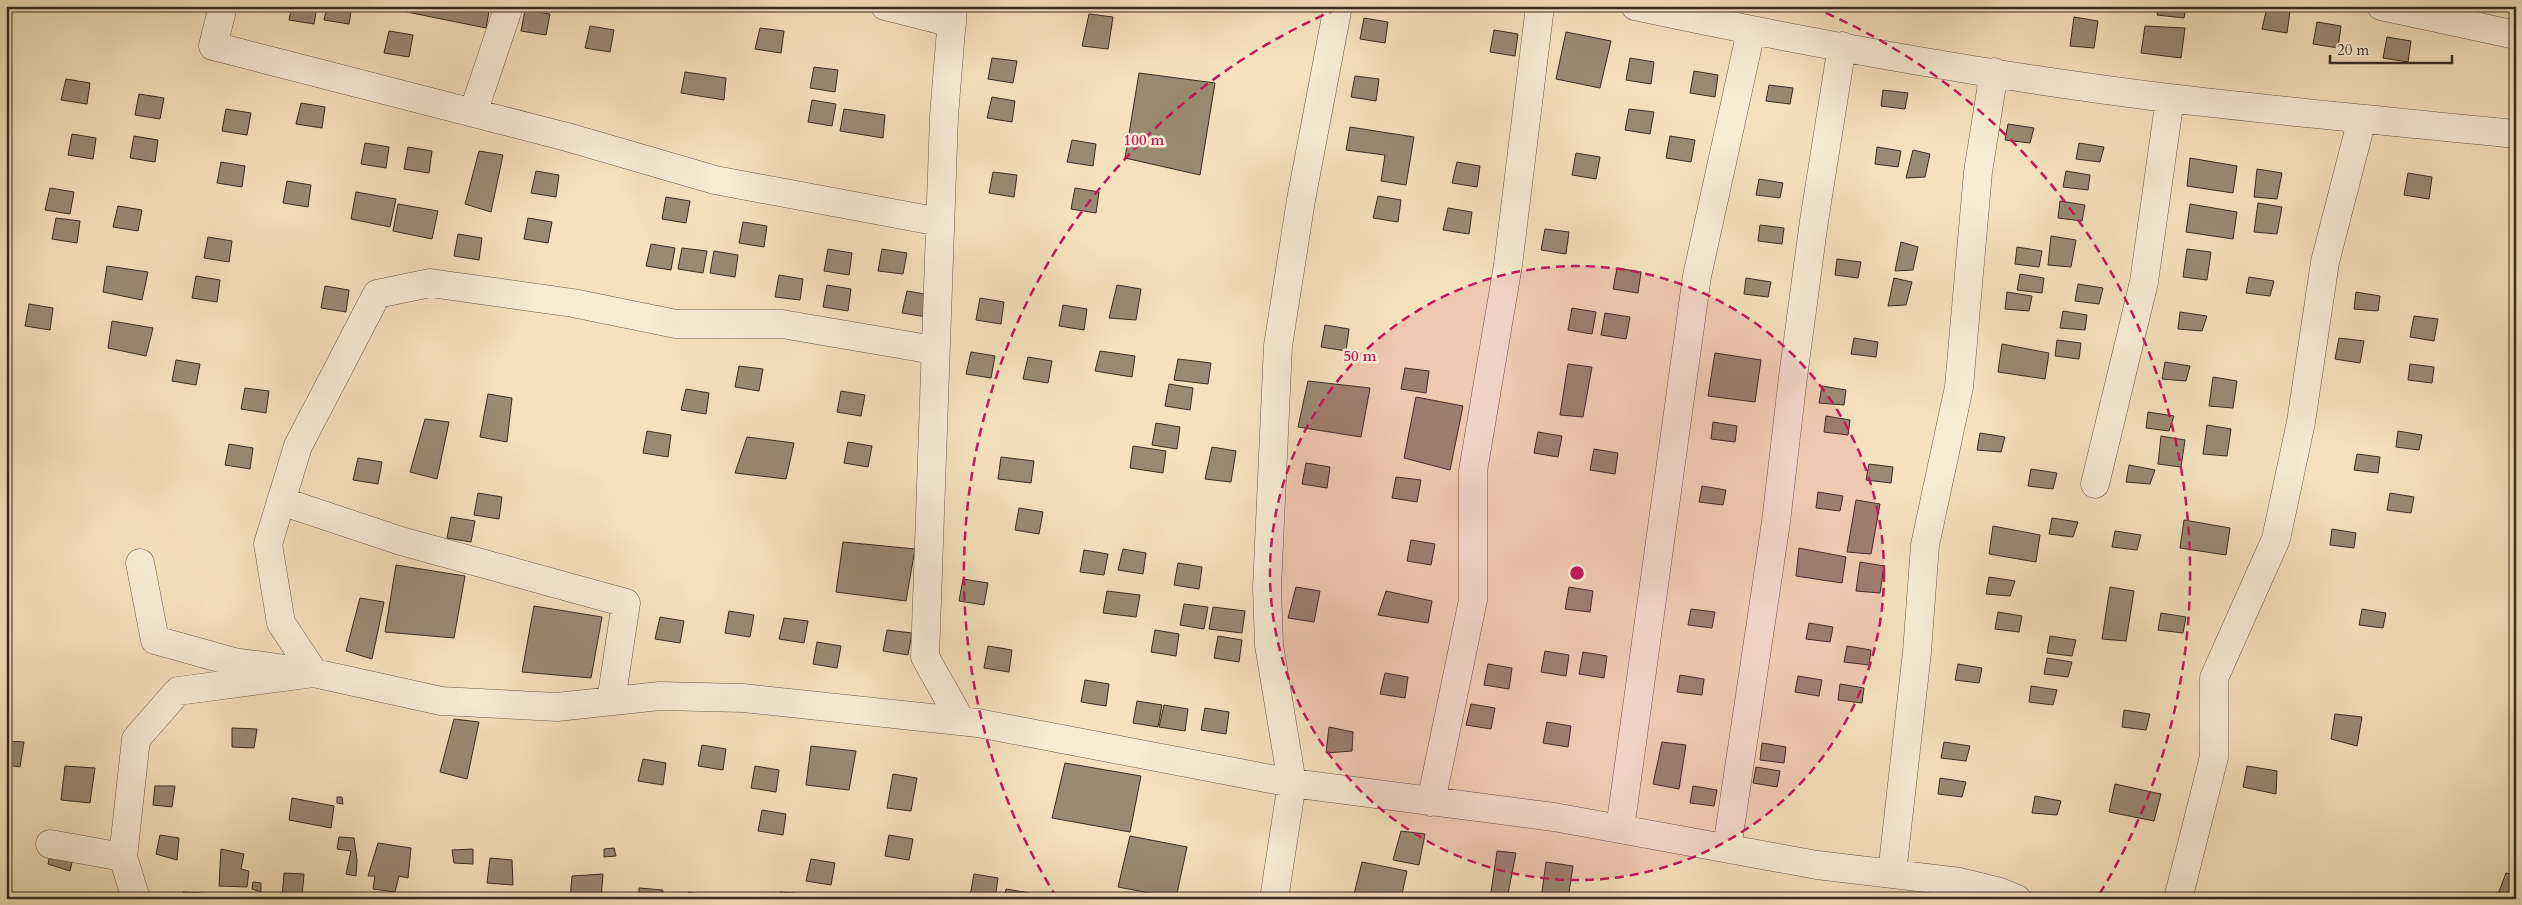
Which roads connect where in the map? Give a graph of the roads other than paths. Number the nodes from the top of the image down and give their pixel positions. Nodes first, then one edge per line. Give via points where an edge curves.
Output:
1 (223, 6) edge
2 (509, 6) edge
3 (885, 6) edge
4 (1338, 6) edge
5 (1540, 6) edge
6 (1635, 6) edge
7 (2382, 6) edge
8 (953, 15) edge
9 (1751, 31) junction
10 (2516, 35) edge
11 (1842, 46) junction
12 (1994, 72) junction
13 (2170, 98) junction
14 (473, 113) junction
15 (2362, 119) junction
16 (2516, 134) edge
17 (940, 222) junction
18 (934, 350) junction
19 (2096, 484) dead end
20 (280, 501) junction
21 (140, 563) dead end
22 (314, 673) junction
23 (611, 701) junction
24 (961, 721) junction
25 (1292, 783) junction
26 (1431, 802) junction
27 (1620, 829) junction
28 (50, 844) dead end
29 (1727, 848) junction
30 (123, 857) junction
31 (1892, 873) junction
32 (136, 899) edge
33 (1274, 899) edge
34 (2018, 899) edge
35 (2178, 899) edge

1 - 14 street via 213,46
2 - 14 street
3 - 8 street
4 - 25 street via 1301,200 1278,346 1267,588 1269,645
5 - 26 street via 1508,265 1473,471 1473,600
6 - 9 street
7 - 10 street
8 - 17 street via 944,116
9 - 11 street
9 - 27 street via 1697,276
11 - 12 street
11 - 29 street via 1814,221 1776,522
12 - 13 street
12 - 31 street via 1978,172 1959,387 1926,545
13 - 15 street
13 - 19 street via 2144,282
14 - 17 street via 714,180
15 - 16 street
15 - 35 street via 2325,262 2301,422 2276,539 2214,678 2214,757
17 - 18 street
18 - 20 street via 782,324 676,324 573,303 430,283 377,294 298,446
18 - 24 street via 925,657
20 - 22 street via 268,544 281,622
20 - 23 street via 401,541 626,603
21 - 22 street via 155,640 234,662
22 - 23 street via 441,702 557,707
22 - 30 street via 178,691 136,738
23 - 24 street via 660,696 742,698
24 - 25 street
25 - 26 street
25 - 33 street
26 - 27 street via 1554,817
27 - 29 street
28 - 30 street
29 - 31 street via 1817,865
30 - 32 street
31 - 34 street via 1960,882

